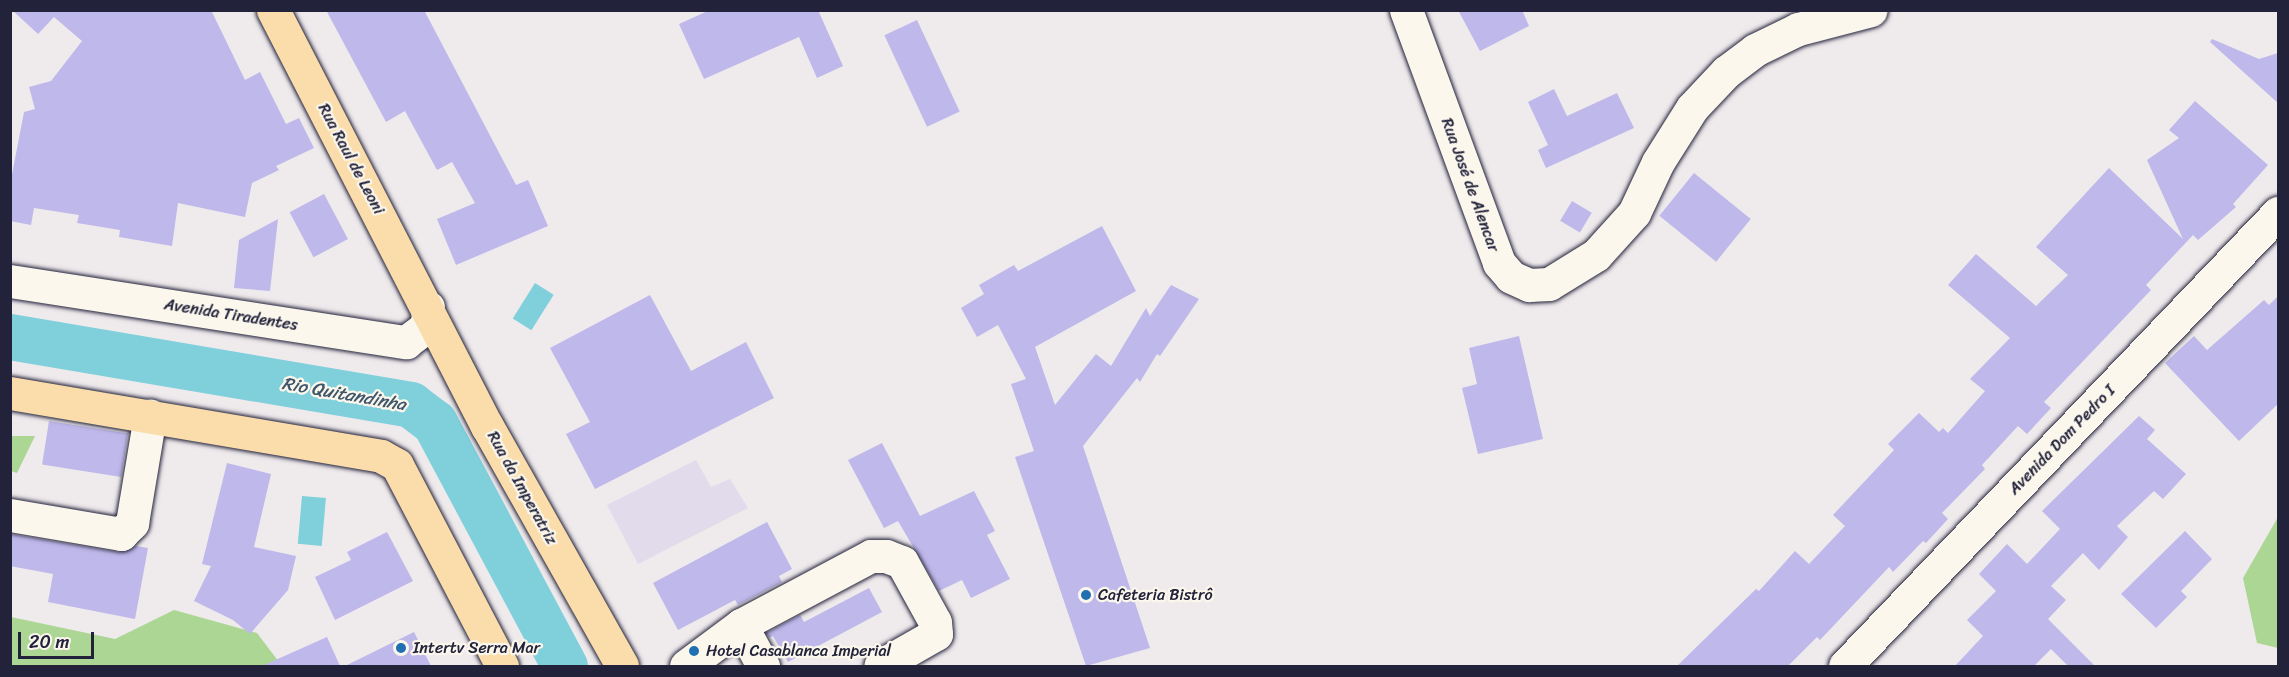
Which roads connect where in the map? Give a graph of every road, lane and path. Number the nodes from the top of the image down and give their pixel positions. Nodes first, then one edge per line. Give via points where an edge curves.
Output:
1 (273, 10) edge
2 (1406, 10) edge
3 (1871, 10) edge
4 (2278, 213) edge
5 (10, 281) edge
6 (428, 307) junction
7 (10, 393) edge
8 (150, 416) junction
9 (10, 515) edge
10 (741, 625) junction
11 (502, 666) edge
12 (622, 666) edge
13 (686, 666) edge
14 (763, 666) edge
15 (880, 666) edge
16 (1845, 666) edge

1 - 6 main road, Rua Raul de Leoni
2 - 3 street, Rua José de Alencar via 1499,263 1511,277 1529,285 1549,284 1596,255 1634,213 1658,162 1692,108 1726,72 1755,50 1798,29
4 - 16 street, Avenida Dom Pedro I
5 - 6 street, Avenida Tiradentes via 406,342 427,326
6 - 12 main road, Rua da Imperatriz via 487,426
7 - 8 main road
8 - 9 street via 132,523 121,534
8 - 11 main road via 381,456 397,465
10 - 13 street
10 - 14 street
10 - 15 street via 872,556 886,556 902,562 935,622 936,634

